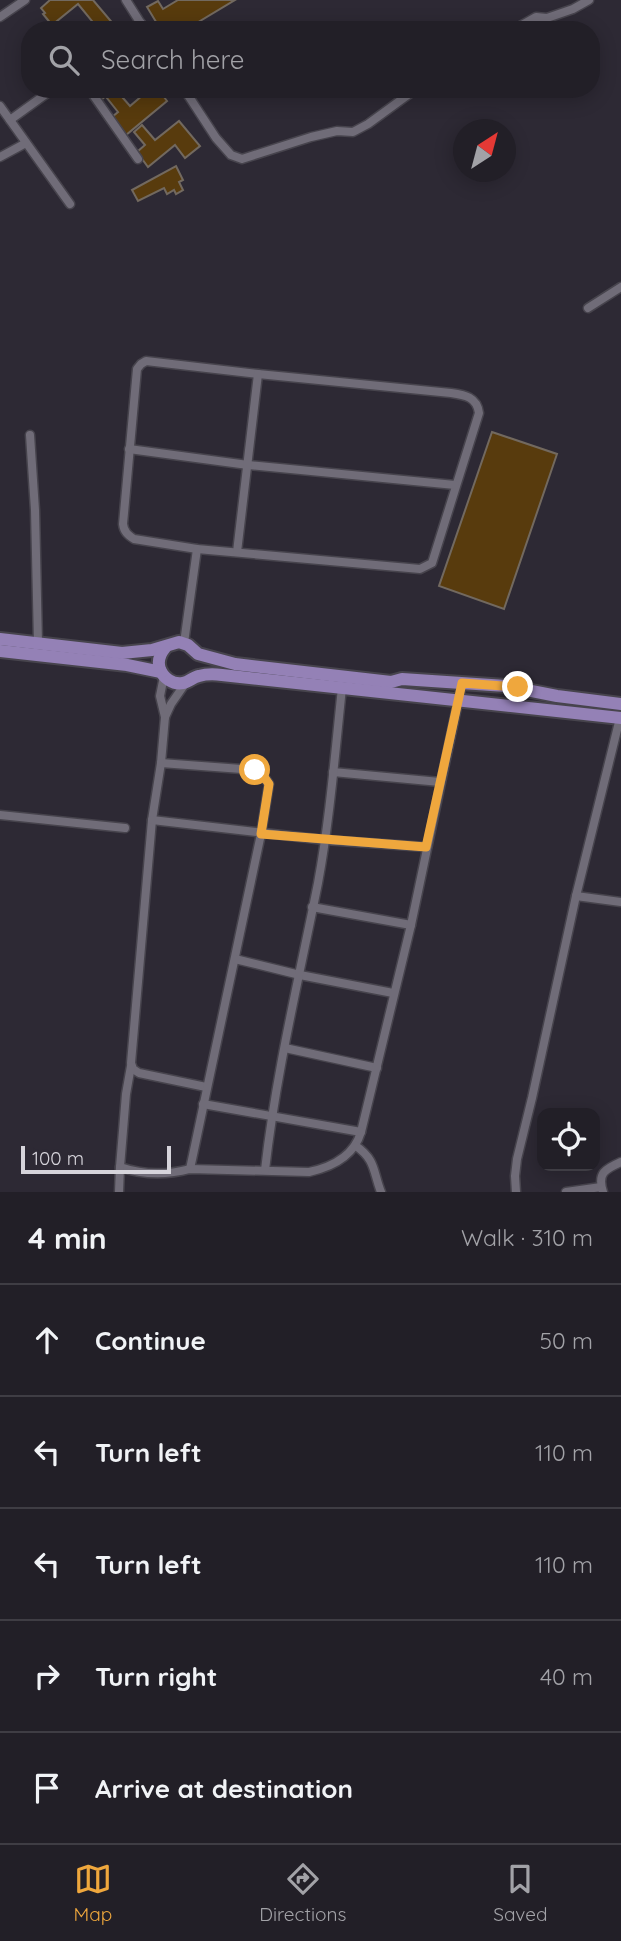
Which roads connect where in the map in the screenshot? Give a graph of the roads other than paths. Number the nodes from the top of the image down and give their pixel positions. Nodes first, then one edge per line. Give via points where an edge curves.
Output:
1 (25, 0) edge
2 (589, 0) edge
3 (130, 1) edge
4 (0, 17) edge
5 (140, 21) edge
6 (529, 21) edge
7 (41, 98) edge
8 (95, 98) edge
9 (190, 98) edge
10 (404, 98) edge
11 (0, 106) edge
12 (10, 120) junction
13 (26, 143) junction
14 (0, 157) edge
15 (138, 159) dead end
16 (70, 204) dead end
17 (621, 287) edge
18 (588, 308) dead end
19 (258, 374) junction
20 (30, 435) dead end
21 (129, 449) junction
22 (248, 465) junction
23 (456, 485) junction
24 (197, 549) junction
25 (237, 552) junction
26 (0, 639) edge
27 (38, 643) junction
28 (184, 643) junction
29 (165, 648) junction
30 (0, 651) edge
31 (198, 654) junction
32 (162, 674) junction
33 (191, 679) junction
34 (462, 683) junction
35 (342, 688) junction
36 (459, 700) junction
37 (621, 704) edge
38 (164, 717) junction
39 (620, 718) edge
40 (161, 763) junction
41 (333, 772) junction
42 (440, 782) junction
43 (0, 815) edge
44 (152, 820) junction
45 (125, 828) dead end
46 (261, 834) junction
47 (324, 840) junction
48 (426, 847) junction
49 (576, 896) junction
50 (621, 902) edge
51 (312, 907) junction
52 (411, 925) junction
53 (235, 959) junction
54 (300, 975) junction
55 (393, 993) junction
56 (285, 1048) junction
57 (131, 1066) junction
58 (377, 1068) junction
59 (206, 1087) junction
60 (203, 1104) junction
61 (271, 1117) junction
62 (361, 1132) junction
63 (356, 1146) junction
64 (621, 1162) edge
65 (120, 1167) junction
66 (190, 1169) junction
67 (265, 1170) junction
68 (602, 1189) edge
69 (119, 1192) edge
70 (380, 1192) edge
71 (516, 1192) edge
72 (566, 1192) edge

1 - 4 street
2 - 6 street
3 - 5 street
7 - 12 street
8 - 15 street
9 - 10 street via 216,138 231,155 242,159 311,137 353,132
11 - 12 street
12 - 13 street
13 - 14 street
13 - 16 street
17 - 18 street
19 - 21 street via 143,362 137,369
19 - 22 street
19 - 23 street via 469,397 479,413
20 - 27 street
21 - 22 street
21 - 24 street via 126,533 134,539
22 - 23 street
22 - 25 street
23 - 25 street via 435,557 420,569
24 - 25 street
24 - 28 street
26 - 27 main road
27 - 29 main road via 122,653
28 - 29 main road
28 - 31 main road
29 - 32 main road via 159,659
30 - 32 main road via 127,665
31 - 33 main road via 199,664
31 - 34 main road via 235,664 391,682
32 - 33 main road via 175,682
32 - 38 street
33 - 35 main road via 215,674
33 - 38 street
34 - 36 street
34 - 37 main road
35 - 36 main road
35 - 41 street
36 - 39 main road
36 - 42 street
38 - 40 street
39 - 49 street
40 - 44 street
40 - 46 street via 262,774 269,792
41 - 42 street
41 - 47 street
42 - 48 street
43 - 45 street
44 - 46 street
44 - 57 street
46 - 47 street
46 - 53 street
47 - 48 street
47 - 51 street
48 - 52 street
49 - 50 street
49 - 71 street via 517,1160
51 - 52 street
51 - 54 street
52 - 55 street
53 - 54 street
53 - 59 street
54 - 55 street
54 - 56 street
55 - 58 street
56 - 58 street
56 - 61 street
57 - 59 street via 139,1073
57 - 65 street
58 - 62 street
59 - 60 street
60 - 61 street
60 - 66 street
61 - 62 street
61 - 67 street
62 - 63 street
63 - 67 street via 318,1170
63 - 70 street via 374,1165
64 - 68 street via 606,1169 600,1179
65 - 66 street via 158,1174
65 - 69 street
66 - 67 street
68 - 72 street

